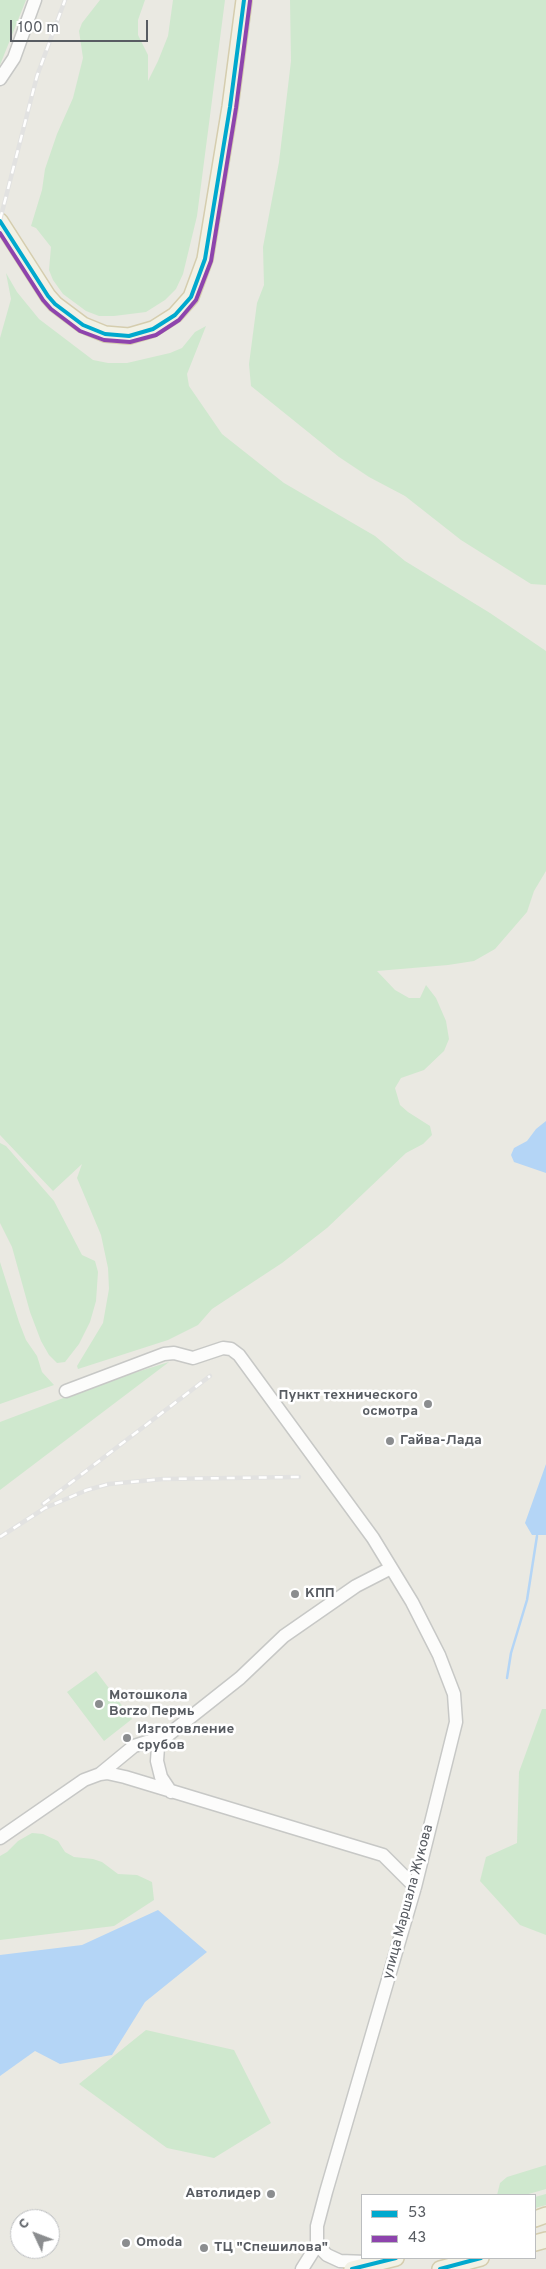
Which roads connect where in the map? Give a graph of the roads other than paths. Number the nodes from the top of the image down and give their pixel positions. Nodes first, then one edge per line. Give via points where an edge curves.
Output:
1 (35, 0) edge
2 (244, 0) edge
3 (0, 79) edge
4 (0, 221) edge
5 (66, 1391) dead end
6 (391, 1568) junction
7 (168, 1735) junction
8 (100, 1774) junction
9 (171, 1792) junction
10 (0, 1838) edge
11 (415, 1887) junction
12 (317, 2245) junction
13 (386, 2259) edge
14 (389, 2259) edge
15 (477, 2259) edge
16 (302, 2269) edge
17 (352, 2269) edge
18 (440, 2269) edge

1 - 3 street via 14,58
2 - 4 main road via 209,242 196,287 184,307 165,322 129,336 105,334 83,325 55,304 24,262
5 - 6 street, улица Маршала Жукова via 164,1354 194,1358 223,1348 231,1349 239,1355 373,1538
6 - 7 street via 356,1586 284,1636 240,1678
6 - 11 street, улица Маршала Жукова via 439,1655 456,1708 456,1722
7 - 8 street via 134,1746
7 - 9 street via 158,1747 156,1761
8 - 9 street via 126,1777
8 - 10 street via 84,1780
9 - 11 street via 383,1855
11 - 12 street, улица Маршала Жукова via 326,2192 317,2226
12 - 13 street via 340,2261 356,2263
12 - 16 street
14 - 17 main road
15 - 18 main road

